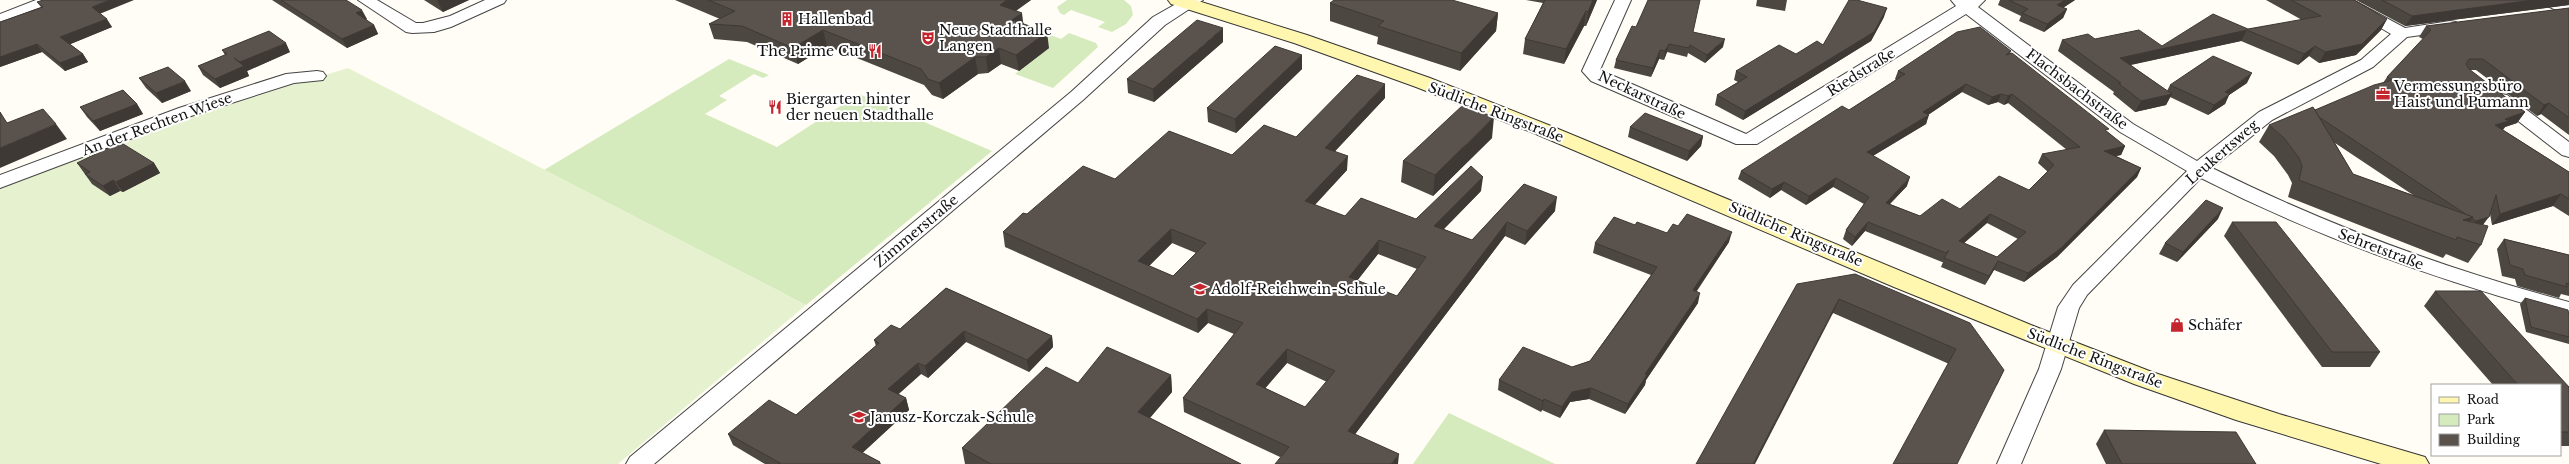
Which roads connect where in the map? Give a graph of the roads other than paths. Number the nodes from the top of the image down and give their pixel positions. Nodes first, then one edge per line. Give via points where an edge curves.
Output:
1 (52, 0) edge
2 (366, 0) edge
3 (498, 0) edge
4 (1623, 0) edge
5 (2341, 0) edge
6 (1187, 1) edge
7 (1968, 2) edge
8 (2542, 8) edge
9 (2569, 11) edge
10 (2, 16) edge
11 (2466, 24) edge
12 (2402, 32) junction
13 (317, 76) dead end
14 (2490, 90) edge
15 (1744, 140) joint
16 (2569, 151) edge
17 (2201, 168) junction
18 (0, 182) edge
19 (2569, 309) edge
20 (2058, 344) junction
21 (638, 464) edge
22 (2008, 464) edge
23 (2416, 464) edge

1 - 10 street
2 - 3 street via 412,28 420,29 443,24
4 - 15 street, Neckarstraße via 1591,71 1597,77
5 - 12 street
6 - 20 main road, Südliche Ringstraße via 1291,36 1537,126
6 - 21 street, Zimmerstraße via 1162,19 1077,96
7 - 15 street, Riedstraße via 1750,140
7 - 17 street, Flachsbachstraße via 2133,131
8 - 9 street
11 - 12 street
12 - 17 street, Leukertsweg via 2390,47 2360,69 2268,114 2246,129
13 - 18 street, An der Rechten Wiese via 292,78 185,112
14 - 16 street
17 - 19 street, Sehretstraße via 2283,210 2390,253 2491,287
17 - 20 street, Leukertsweg via 2080,290 2069,307
20 - 22 street, Leukertsweg via 2050,369
20 - 23 main road, Südliche Ringstraße via 2230,408

